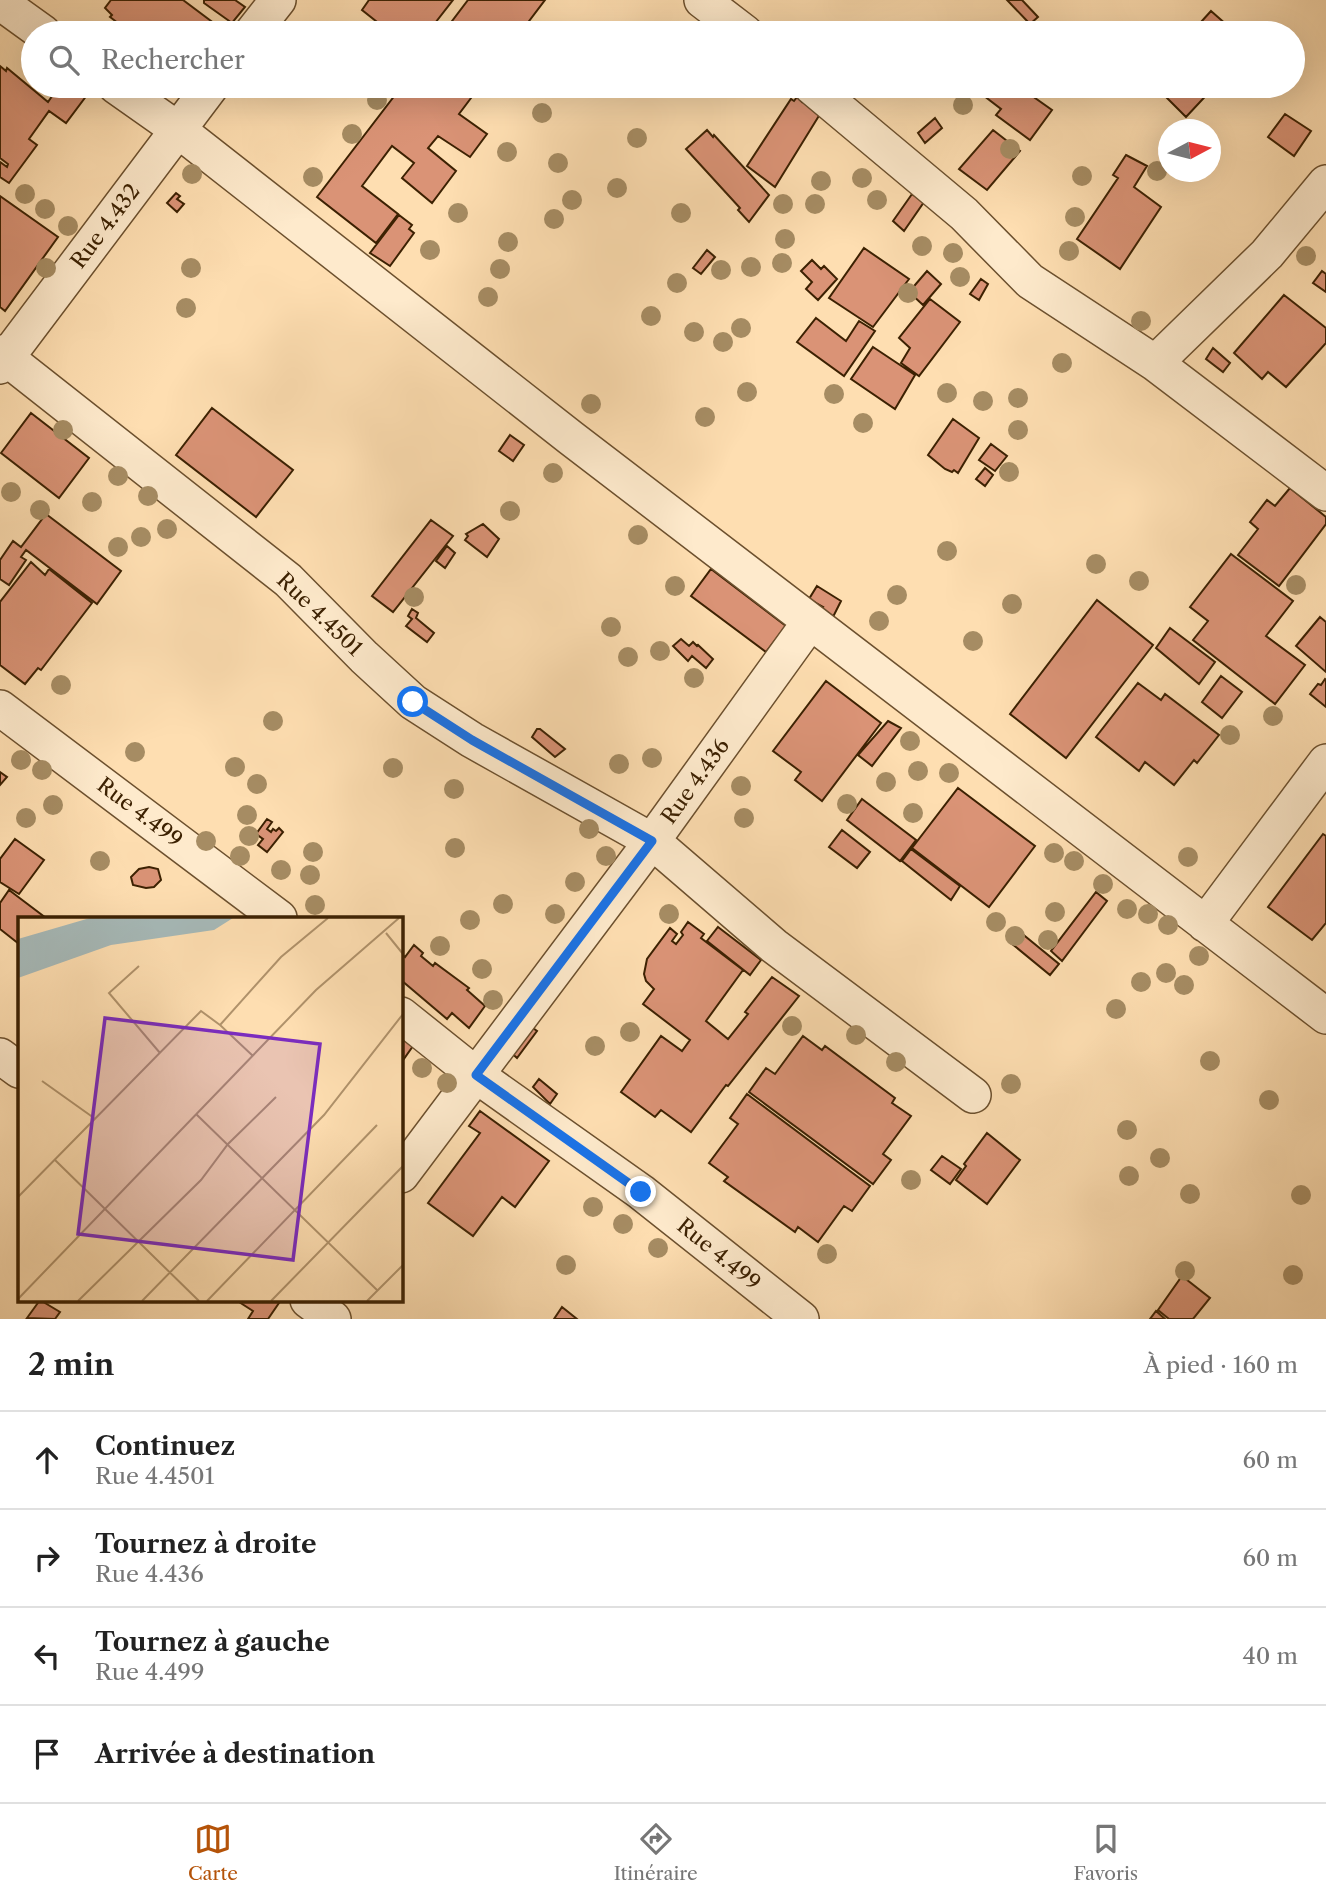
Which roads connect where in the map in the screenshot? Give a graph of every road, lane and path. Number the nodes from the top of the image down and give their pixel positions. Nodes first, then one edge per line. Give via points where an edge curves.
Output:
1 (278, 0) edge
2 (0, 2) edge
3 (711, 3) edge
4 (26, 21) edge
5 (261, 21) edge
6 (731, 21) edge
7 (133, 98) edge
8 (202, 98) edge
9 (825, 98) edge
10 (177, 130) junction
11 (1326, 183) edge
12 (2, 359) edge
13 (1155, 363) junction
14 (1326, 494) edge
15 (810, 622) junction
16 (0, 708) edge
17 (1326, 762) edge
18 (652, 841) junction
19 (278, 917) edge
20 (1205, 924) junction
21 (402, 1016) edge
22 (1326, 1016) edge
23 (0, 1056) edge
24 (18, 1069) edge
25 (476, 1075) junction
26 (973, 1095) dead end
27 (402, 1174) edge
28 (305, 1302) edge
29 (310, 1302) edge
30 (291, 1319) edge
31 (333, 1319) edge
32 (801, 1319) edge

1 - 5 street
2 - 4 street
3 - 6 street
7 - 10 street
8 - 10 street, Rue 4.432
9 - 13 street via 964,214 1030,281
10 - 12 street, Rue 4.432
10 - 15 street
11 - 13 street via 1267,254
12 - 18 street, Rue 4.4501 via 288,580 413,702
13 - 14 street
15 - 18 street, Rue 4.436
15 - 20 street
16 - 19 street, Rue 4.499
17 - 20 street
18 - 25 street, Rue 4.436
18 - 26 street, Rue 4.4501 via 774,946
20 - 22 street
21 - 25 street, Rue 4.499
23 - 24 street
25 - 27 street, Rue 4.436
25 - 32 street, Rue 4.499 via 641,1192
28 - 30 street
29 - 31 street

